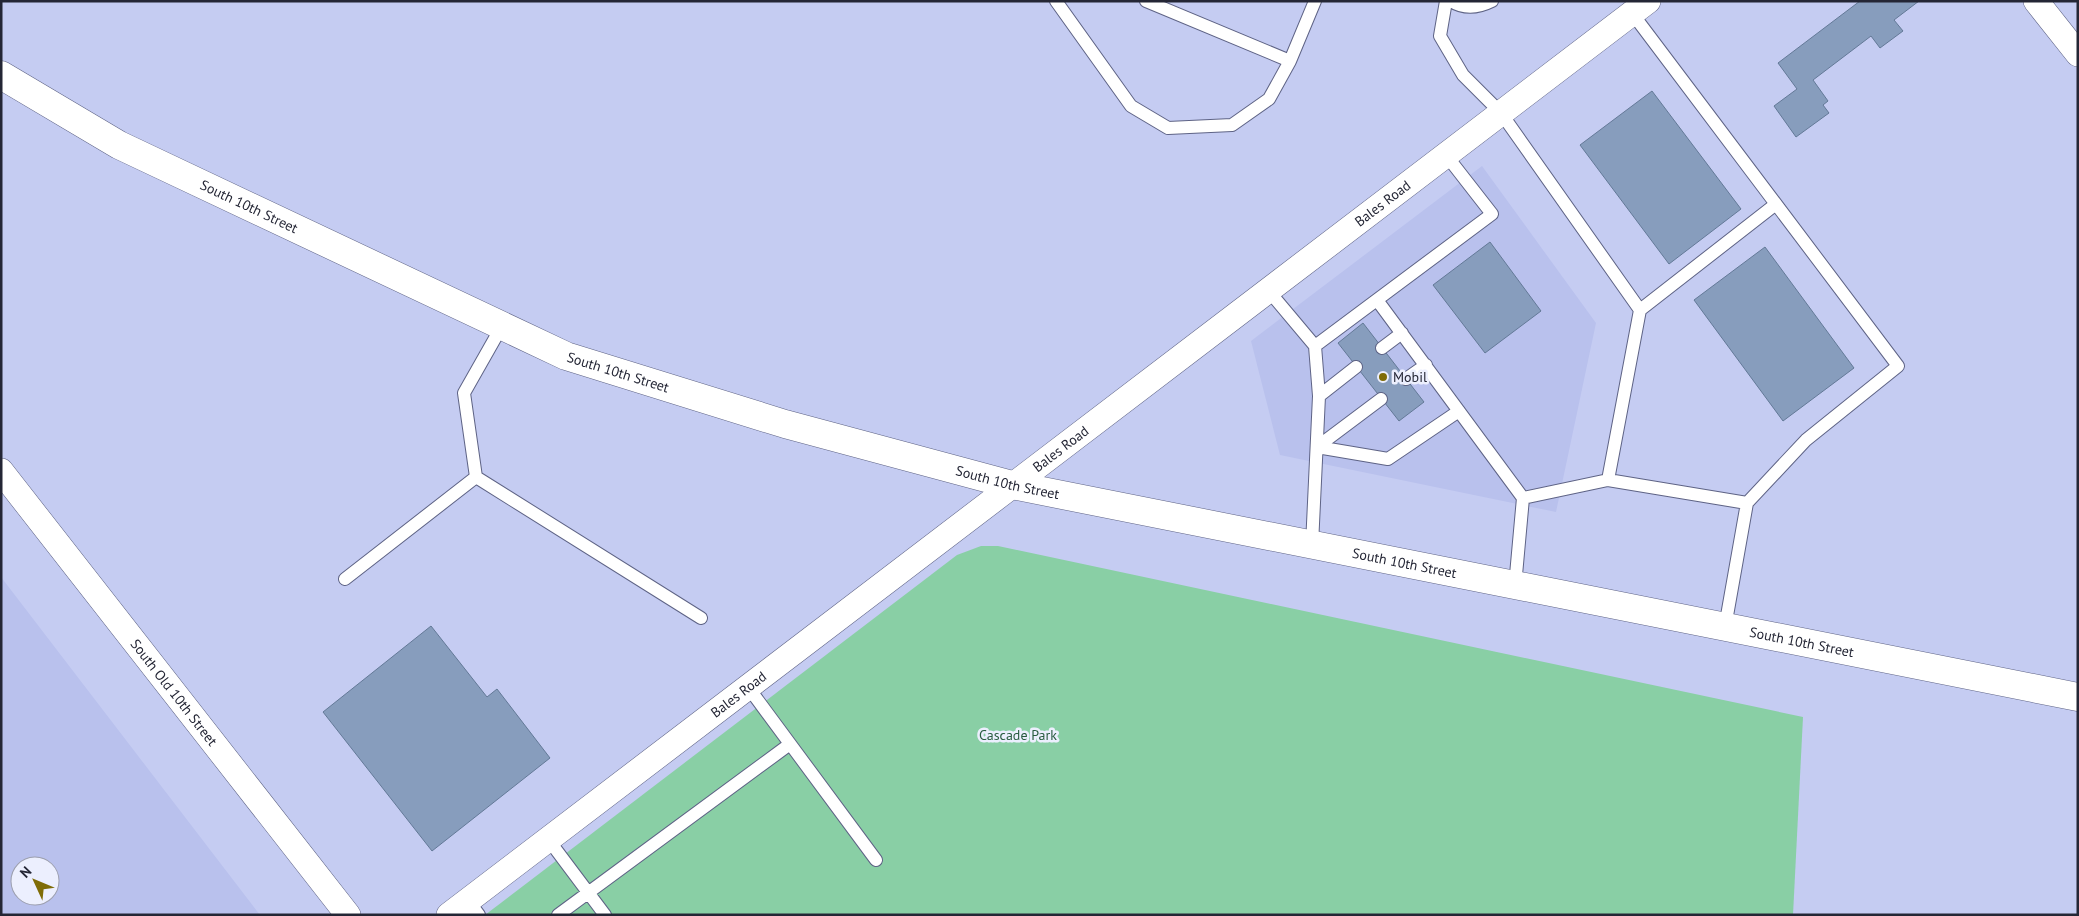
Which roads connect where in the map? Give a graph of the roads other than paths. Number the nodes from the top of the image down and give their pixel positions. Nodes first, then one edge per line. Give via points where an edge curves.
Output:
1 (1056, 1) edge
2 (1146, 1) edge
3 (1315, 1) edge
4 (1446, 1) edge
5 (1451, 1) edge
6 (1492, 1) edge
7 (2036, 1) edge
8 (1640, 7) edge
9 (2078, 54) edge
10 (1290, 61) junction
11 (1, 75) edge
12 (1501, 113) junction
13 (1446, 155) junction
14 (1776, 204) junction
15 (1268, 290) junction
16 (1377, 300) junction
17 (1640, 310) junction
18 (502, 326) junction
19 (1402, 332) junction
20 (1315, 346) junction
21 (1382, 348) dead end
22 (1426, 365) junction
23 (1356, 367) dead end
24 (1406, 379) dead end
25 (1319, 396) junction
26 (1381, 398) dead end
27 (1459, 411) junction
28 (1317, 447) junction
29 (1, 471) edge
30 (476, 477) junction
31 (1608, 480) junction
32 (1012, 485) junction
33 (1523, 498) junction
34 (1747, 503) junction
35 (1312, 545) junction
36 (345, 579) dead end
37 (1515, 586) junction
38 (701, 618) dead end
39 (1725, 627) junction
40 (748, 687) junction
41 (2078, 697) edge
42 (790, 744) junction
43 (548, 839) junction
44 (876, 860) dead end
45 (588, 892) junction
46 (465, 910) edge
47 (348, 915) edge
48 (558, 915) edge
49 (605, 915) edge

1 - 10 lane via 1132,106 1168,128 1232,125 1270,99
2 - 10 lane
3 - 10 lane
4 - 12 lane via 1440,36 1463,74
5 - 6 lane via 1469,8 1482,7
7 - 9 street
8 - 12 street, Bales Road
8 - 14 lane
11 - 18 main road, South 10th Street via 119,145
12 - 13 street, Bales Road
12 - 17 lane
13 - 15 street, Bales Road
13 - 16 lane via 1492,214
14 - 17 lane
14 - 34 lane via 1898,366 1806,440
15 - 20 lane
15 - 32 street, Bales Road
16 - 19 lane
16 - 20 lane
17 - 31 lane
18 - 30 lane via 464,393
18 - 32 main road, South 10th Street via 566,356 670,389 785,424
19 - 21 lane
19 - 22 lane
20 - 25 lane
22 - 24 lane
22 - 27 lane
23 - 25 lane
25 - 28 lane
26 - 28 lane
27 - 28 lane via 1388,459
27 - 33 lane
28 - 35 lane
29 - 47 street, South Old 10th Street
30 - 36 lane
30 - 38 lane
31 - 33 lane
31 - 34 lane
32 - 35 main road, South 10th Street
32 - 40 street, Bales Road
33 - 37 lane
34 - 39 lane
35 - 37 main road, South 10th Street
37 - 39 main road, South 10th Street
39 - 41 main road, South 10th Street
40 - 42 lane
40 - 43 street, Bales Road
42 - 44 lane
42 - 45 lane
43 - 45 lane
43 - 46 street, Bales Road
45 - 48 lane
45 - 49 lane

